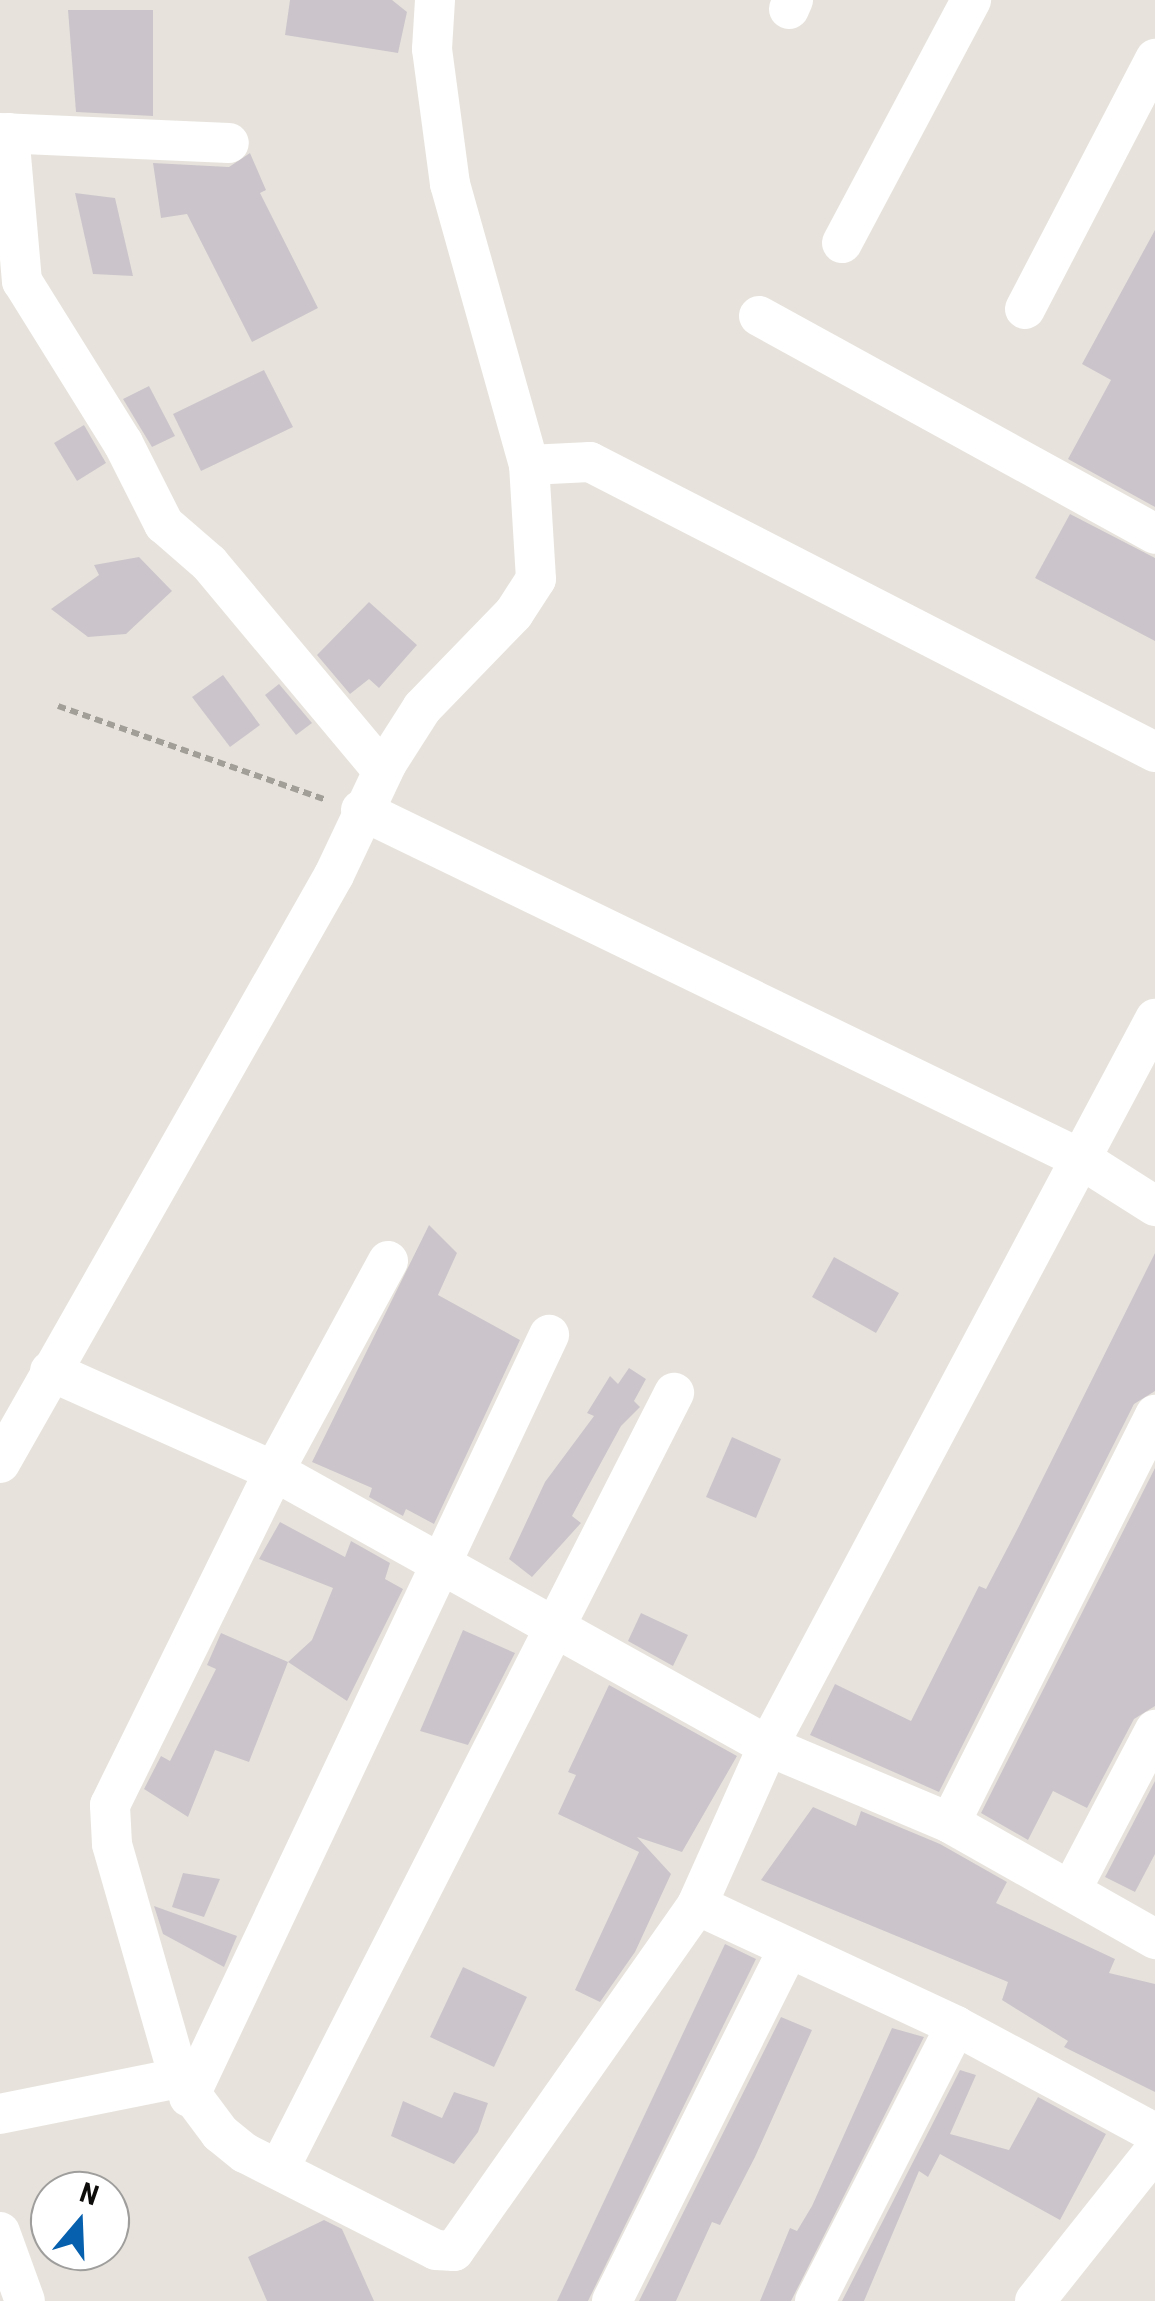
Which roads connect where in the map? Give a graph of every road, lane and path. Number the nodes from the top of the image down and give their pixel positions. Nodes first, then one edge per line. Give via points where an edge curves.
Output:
1 (435, 0) edge
2 (971, 0) edge
3 (1155, 59) edge
4 (4, 133) edge
5 (228, 143) dead end
6 (842, 243) dead end
7 (1025, 309) dead end
8 (759, 316) dead end
9 (529, 465) junction
10 (1155, 534) edge
11 (58, 706) dead end
12 (1155, 752) edge
13 (383, 771) junction
14 (361, 810) junction
15 (1155, 1019) edge
16 (1081, 1159) junction
17 (1155, 1206) edge
18 (388, 1261) dead end
19 (549, 1335) dead end
20 (50, 1370) junction
21 (674, 1393) dead end
22 (1155, 1414) edge
23 (0, 1464) edge
24 (274, 1471) junction
25 (443, 1565) junction
26 (552, 1628) junction
27 (1155, 1730) edge
28 (768, 1746) junction
29 (950, 1824) junction
30 (1070, 1890) junction
31 (697, 1906) junction
32 (1154, 1936) edge
33 (788, 1950) junction
34 (956, 2026) junction
35 (184, 2088) junction
36 (0, 2114) edge
37 (1155, 2133) edge
38 (1155, 2150) edge
39 (280, 2169) junction
40 (0, 2232) edge
41 (25, 2301) edge
42 (612, 2301) edge
43 (815, 2301) edge
44 (1035, 2301) edge

1 - 9 street via 432,49 450,184
2 - 6 street
3 - 7 street
4 - 5 street
4 - 13 street via 19,272 164,524 209,563
8 - 10 street
9 - 12 street via 590,462
9 - 13 street via 536,579 514,613 422,708
11 - 14 path
13 - 14 street
14 - 16 street
14 - 20 street via 334,875
15 - 16 street
16 - 17 street
16 - 28 street
18 - 24 street
19 - 25 street
20 - 23 street
20 - 24 street
21 - 26 street
22 - 29 street
24 - 25 street
24 - 35 street via 110,1805 112,1844
25 - 26 street
25 - 35 street
26 - 28 street
26 - 39 street
27 - 30 street
28 - 29 street
28 - 31 street
29 - 30 street
30 - 32 street
31 - 33 street
31 - 39 street via 454,2251 436,2250
33 - 34 street
33 - 42 street
34 - 37 street
34 - 43 street
35 - 36 street
35 - 39 street via 245,2153
38 - 44 street
40 - 41 street

